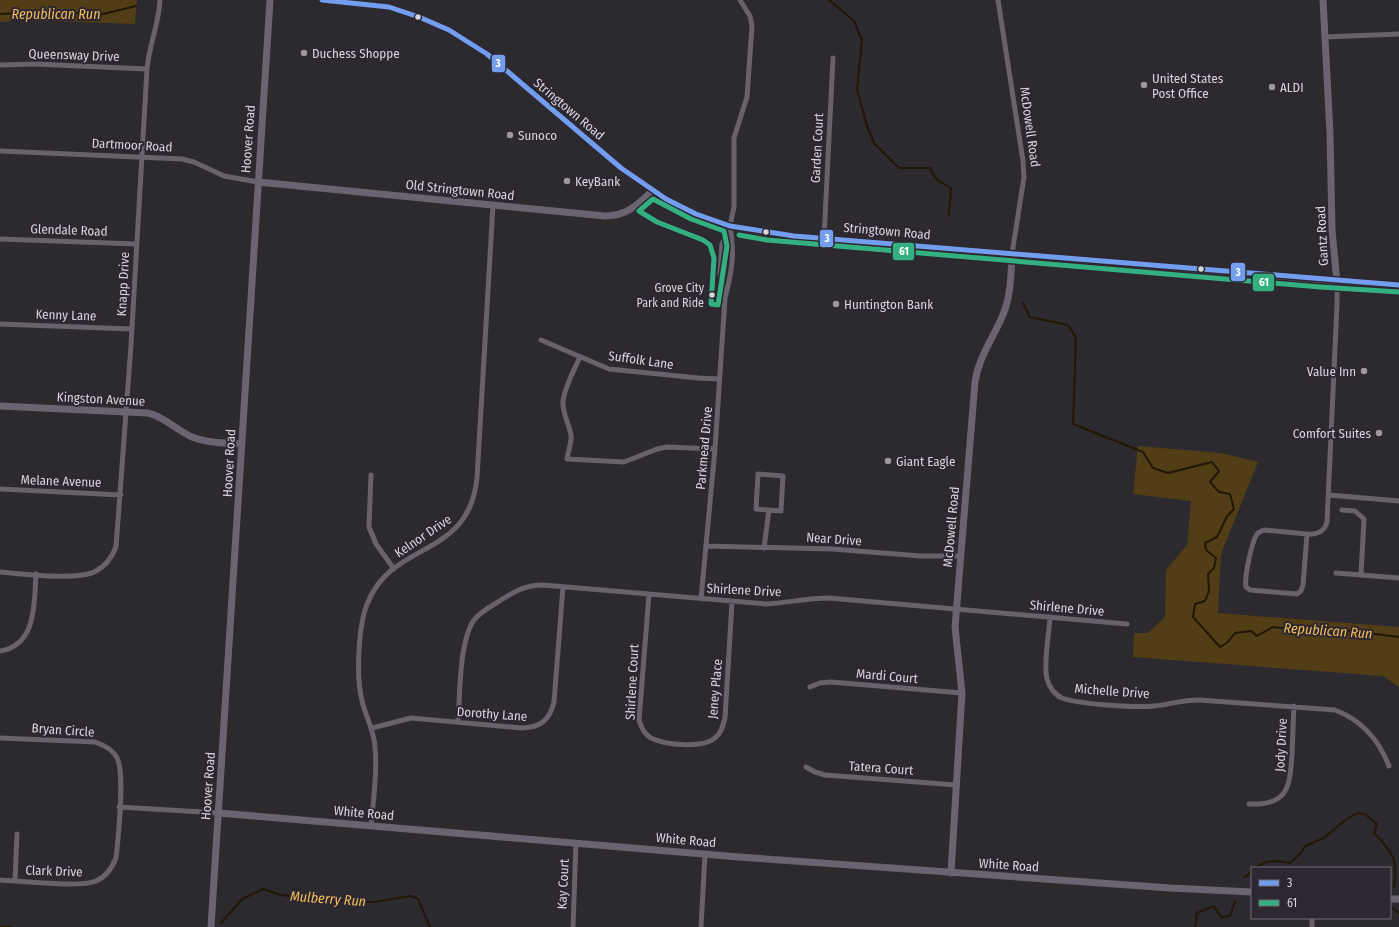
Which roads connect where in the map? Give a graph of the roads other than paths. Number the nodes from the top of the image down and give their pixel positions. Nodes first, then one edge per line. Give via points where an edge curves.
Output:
1 (160, 0) edge
2 (270, 0) edge
3 (322, 0) edge
4 (740, 0) edge
5 (998, 0) edge
6 (1323, 0) edge
7 (1399, 34) edge
8 (1325, 36) junction
9 (833, 58) dead end
10 (0, 65) edge
11 (147, 69) junction
12 (0, 151) edge
13 (142, 156) junction
14 (258, 182) junction
15 (652, 191) junction
16 (493, 205) junction
17 (730, 226) junction
18 (824, 238) junction
19 (0, 239) edge
20 (136, 244) junction
21 (1012, 254) junction
22 (1337, 282) junction
23 (1399, 285) edge
24 (725, 298) junction
25 (0, 324) edge
26 (131, 329) junction
27 (541, 340) dead end
28 (580, 357) junction
29 (720, 379) junction
30 (0, 406) edge
31 (126, 412) junction
32 (242, 444) junction
33 (715, 449) junction
34 (371, 475) dead end
35 (0, 489) edge
36 (121, 495) junction
37 (1329, 495) junction
38 (1399, 501) edge
39 (769, 510) junction
40 (1342, 510) dead end
41 (1307, 534) junction
42 (706, 546) junction
43 (764, 548) junction
44 (960, 556) junction
45 (394, 569) junction
46 (0, 572) edge
47 (1336, 573) dead end
48 (36, 574) junction
49 (1361, 575) junction
50 (1399, 578) edge
51 (563, 587) junction
52 (649, 594) junction
53 (700, 599) junction
54 (732, 602) junction
55 (957, 608) junction
56 (1050, 618) junction
57 (1127, 624) dead end
58 (0, 651) edge
59 (810, 687) dead end
60 (962, 693) junction
61 (1294, 706) junction
62 (458, 722) junction
63 (372, 728) junction
64 (0, 738) edge
65 (679, 744) joint
66 (1389, 766) dead end
67 (806, 767) dead end
68 (956, 785) junction
69 (1249, 804) dead end
70 (119, 807) junction
71 (219, 813) junction
72 (371, 826) junction
73 (17, 834) dead end
74 (576, 843) junction
75 (705, 854) junction
76 (950, 872) junction
77 (0, 880) edge
78 (15, 881) junction
79 (1251, 892) edge
80 (211, 927) edge
81 (573, 927) edge
82 (701, 927) edge

1 - 11 street, Knapp Drive
2 - 14 main road, Hoover Road
3 - 15 main road, Stringtown Road via 389,7 449,30 487,54
4 - 17 street, Parkmead Drive via 750,16 752,26 747,97 734,138 734,207
5 - 21 street, McDowell Road via 1024,177
6 - 8 main road, Gantz Road
7 - 8 street
8 - 22 main road, Gantz Road via 1332,230
9 - 18 street, Garden Court
10 - 11 street, Queensway Drive
11 - 13 street, Knapp Drive
12 - 13 street, Dartmoor Road
13 - 14 street, Dartmoor Road via 188,160 224,176
13 - 20 street, Knapp Drive
14 - 16 main road, Old Stringtown Road
14 - 32 main road, Hoover Road
15 - 16 main road, Old Stringtown Road via 633,208 615,215 577,214
15 - 17 main road, Stringtown Road via 680,207
16 - 45 street, Kelnor Drive via 479,456 474,500 465,518 451,533
17 - 18 main road, Stringtown Road via 768,233
17 - 24 street, Parkmead Drive via 734,246 731,276
17 - 24 street, Parkmead Drive via 722,244 720,273
18 - 21 main road, Stringtown Road
19 - 20 street, Glendale Road
20 - 26 street, Knapp Drive
21 - 22 main road, Stringtown Road
21 - 44 main road, McDowell Road via 1010,290 1004,311 976,371
22 - 23 main road, Stringtown Road
22 - 37 street, Gantz Road
24 - 29 street, Parkmead Drive
25 - 26 street, Kenny Lane
26 - 31 street, Knapp Drive
27 - 28 street, Suffolk Lane
28 - 29 street, Suffolk Lane via 618,370
28 - 33 street via 563,402 571,434 567,459 624,462 667,446
29 - 33 street, Parkmead Drive
30 - 31 main road, Kingston Avenue
31 - 32 main road, Kingston Avenue via 154,415 201,440
31 - 36 street, Knapp Drive
32 - 71 main road, Hoover Road
33 - 42 street, Parkmead Drive
34 - 45 street via 369,527 376,544
35 - 36 street, Melane Avenue
36 - 48 street, Knapp Drive via 116,547 103,566 90,574 82,575
37 - 38 street
37 - 41 street, Gantz Road via 1326,526 1315,534
39 - 39 street via 781,511 783,476 758,474 756,509
39 - 43 street
40 - 49 street via 1356,511 1364,519
41 - 41 street via 1264,530 1258,533 1246,576 1246,586 1250,590 1291,595 1301,591
42 - 43 street, Near Drive
42 - 53 street, Parkmead Drive
43 - 44 street, Near Drive
44 - 55 main road, McDowell Road
45 - 63 street, Kelnor Drive via 376,587 367,603 362,623 359,678 362,702
46 - 48 street
47 - 49 street
48 - 58 street via 30,626 21,640
49 - 50 street
51 - 52 street, Shirlene Drive
51 - 62 street, Shirlene Drive via 535,585 520,588 474,620 464,646
51 - 62 street, Dorothy Lane via 554,702 547,720 532,728
52 - 53 street, Shirlene Drive
52 - 65 street, Shirlene Court via 639,720 641,727 650,737
53 - 54 street, Shirlene Drive
54 - 55 street, Shirlene Drive via 793,603 807,598 829,598
54 - 65 street, Jeney Place via 725,718 721,732 706,743
55 - 56 street, Shirlene Drive
55 - 60 main road, McDowell Road via 956,635
56 - 57 street, Shirlene Drive
56 - 61 street, Michelle Drive via 1046,673 1051,688 1062,698 1140,706 1186,700
59 - 60 street, Mardi Court via 831,682
60 - 68 main road, McDowell Road
61 - 66 street, Michelle Drive via 1335,710 1357,721 1383,749
61 - 69 street, Jody Drive via 1290,782 1284,794 1274,802
62 - 63 street, Dorothy Lane via 411,718
63 - 72 street, Kelnor Drive via 376,750
64 - 70 street, Bryan Circle via 88,741 102,744 120,763
67 - 68 street, Tatera Court via 825,775
68 - 76 main road, McDowell Road
70 - 71 street, White Road
70 - 78 street, Clark Drive via 116,858 112,868 103,878 96,882 80,884
71 - 72 main road, White Road
71 - 80 main road, Hoover Road
72 - 74 main road, White Road
73 - 78 street
74 - 75 main road, White Road
74 - 81 street, Kay Court
75 - 76 main road, White Road
75 - 82 street
76 - 79 main road, White Road
77 - 78 street, Clark Drive

